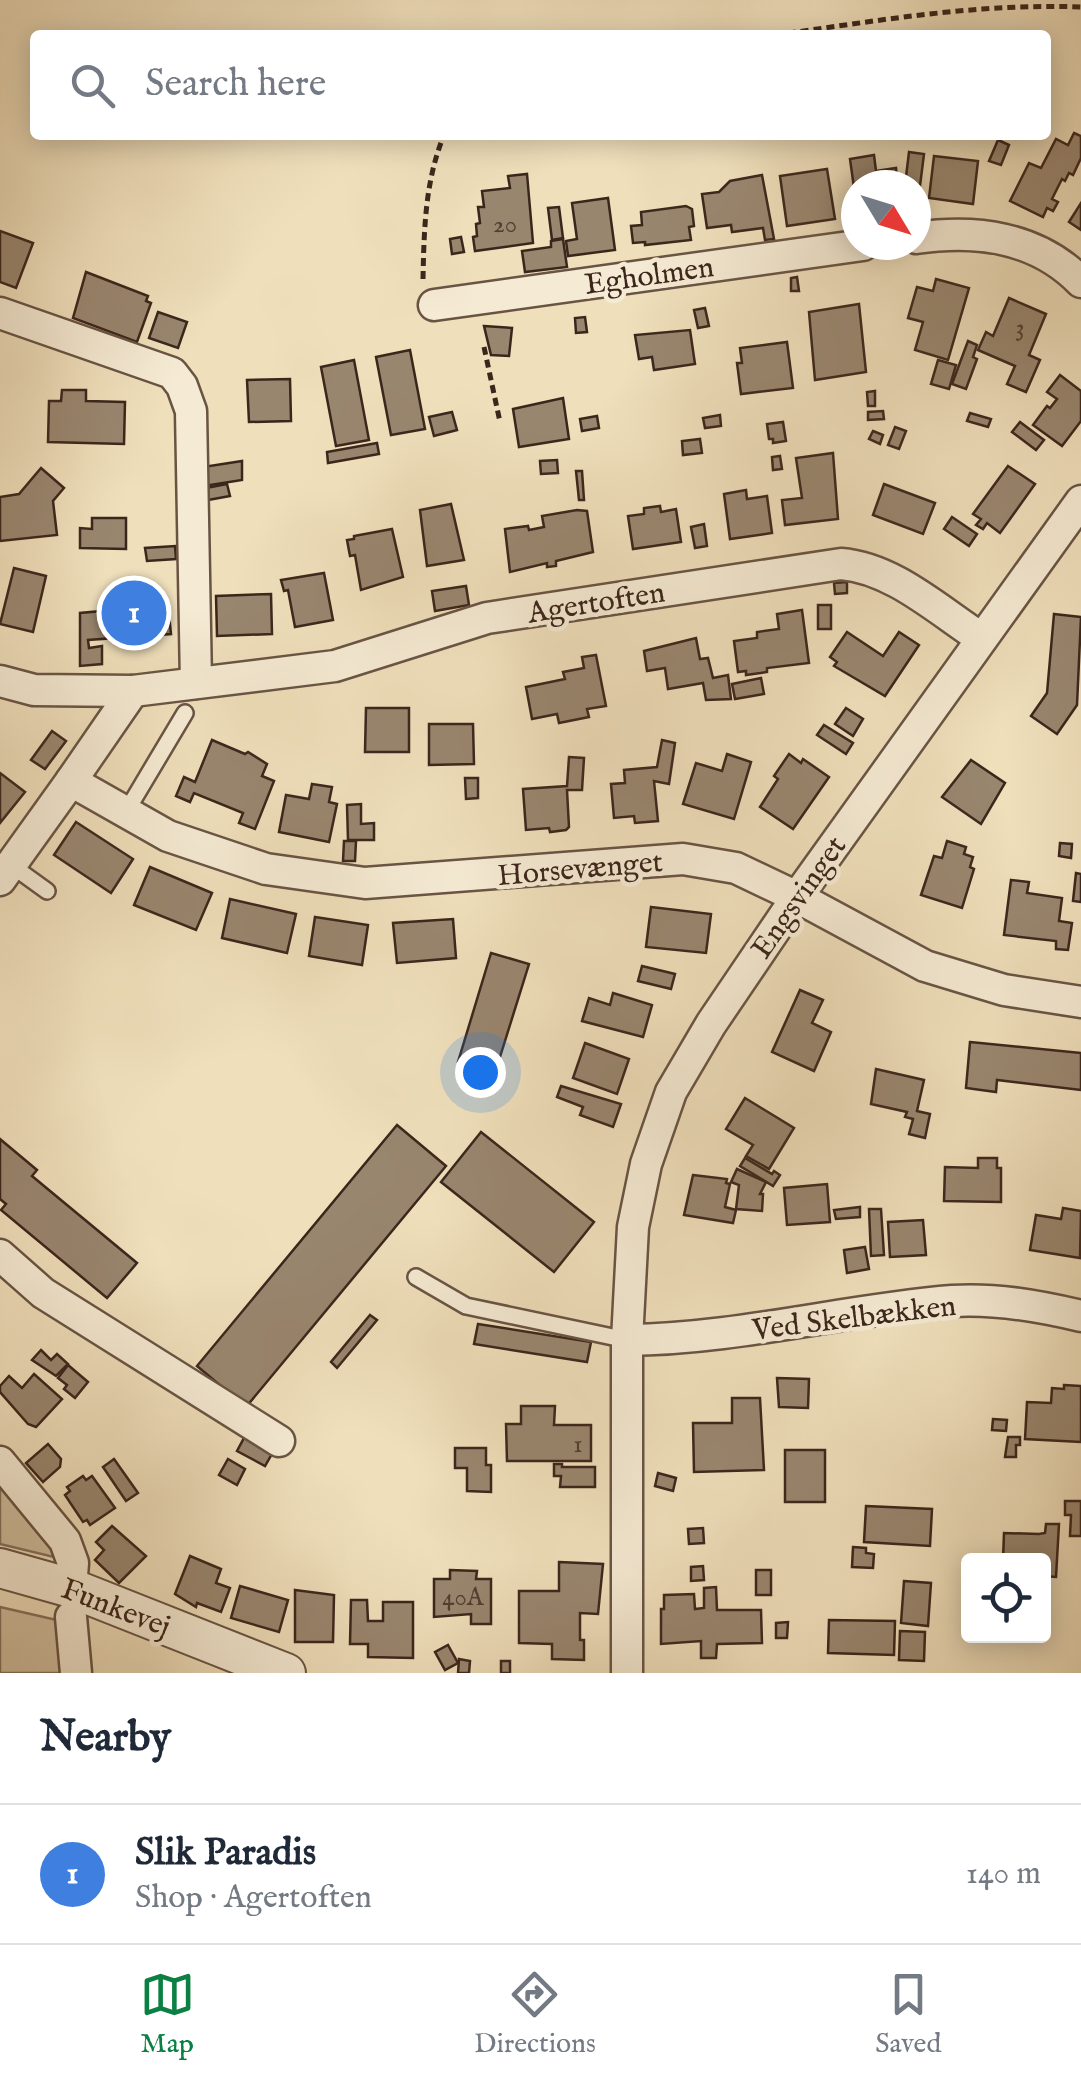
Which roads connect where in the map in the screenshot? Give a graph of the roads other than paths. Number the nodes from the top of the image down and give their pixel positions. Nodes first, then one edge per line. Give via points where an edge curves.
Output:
1 (931, 236) edge
2 (841, 248) edge
3 (1081, 282) edge
4 (434, 306) road end
5 (0, 313) edge
6 (1081, 501) edge
7 (1069, 540) edge
8 (981, 638) junction
9 (0, 681) edge
10 (196, 683) junction
11 (133, 690) junction
12 (186, 712) dead end
13 (72, 781) junction
14 (126, 812) junction
15 (5, 873) edge
16 (47, 891) dead end
17 (798, 896) junction
18 (1081, 1002) edge
19 (0, 1254) edge
20 (416, 1277) dead end
21 (1081, 1316) edge
22 (626, 1340) junction
23 (279, 1441) dead end
24 (0, 1462) edge
25 (0, 1568) edge
26 (71, 1602) junction
27 (76, 1673) edge
28 (286, 1673) edge
29 (627, 1673) edge

1 - 3 street via 1003,238 1034,248
2 - 4 street, Egholmen
5 - 10 street via 172,373 182,386 191,412
6 - 7 street, Engsvinget
7 - 8 street, Engsvinget
8 - 10 street, Agertoften via 881,573 841,564 487,618 335,666
8 - 17 street, Engsvinget
9 - 11 street, Agertoften via 34,690
10 - 11 street, Agertoften
11 - 13 street
12 - 14 lane
13 - 14 street, Horsevænget
13 - 15 street
14 - 17 street, Horsevænget via 168,836 266,869 365,883 684,859 736,868
15 - 16 lane
17 - 18 street, Horsevænget via 925,966 1004,990
17 - 22 street, Engsvinget via 671,1092 633,1228
19 - 23 street via 43,1293
20 - 22 lane via 466,1306
21 - 22 street, Ved Skelbækken via 1034,1304 955,1301 690,1338
22 - 29 street, Engsvinget
24 - 26 street via 65,1541 73,1562
25 - 26 street, Funkevej
26 - 27 street, Funkevej
26 - 28 street, Funkevej

